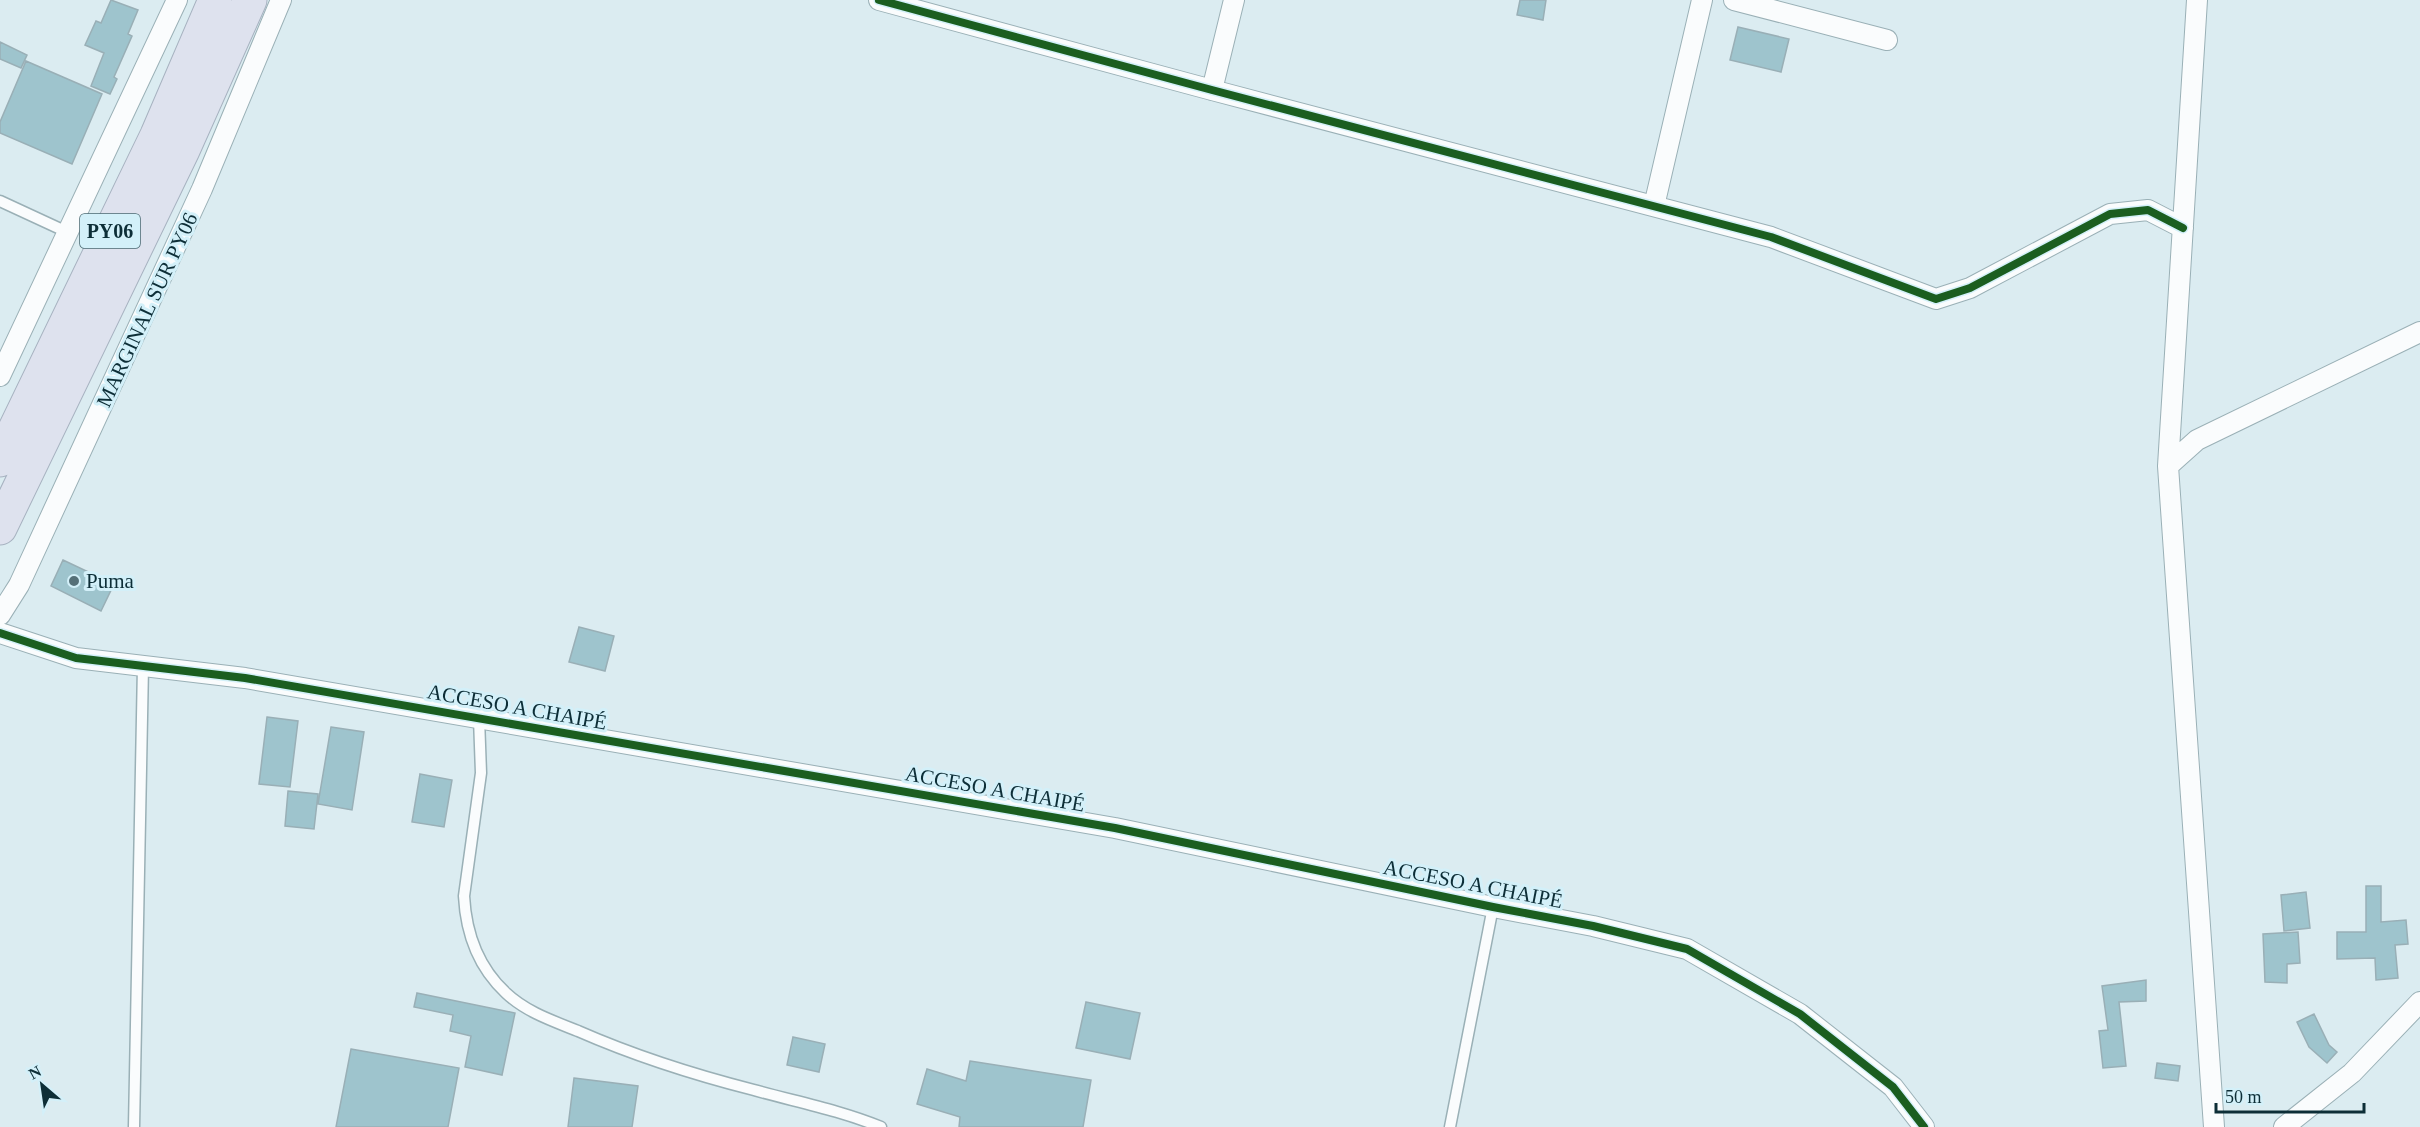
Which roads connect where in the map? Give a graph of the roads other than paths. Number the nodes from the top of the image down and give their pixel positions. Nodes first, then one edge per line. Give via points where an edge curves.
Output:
1 (177, 0) edge
2 (215, 0) edge
3 (250, 0) edge
4 (281, 0) edge
5 (879, 0) edge
6 (1234, 0) edge
7 (1702, 0) edge
8 (1734, 0) edge
9 (2197, 0) edge
10 (1887, 40) dead end
11 (1212, 90) junction
12 (0, 201) edge
13 (1653, 206) junction
14 (2183, 228) junction
15 (67, 232) junction
16 (2420, 332) edge
17 (0, 376) edge
18 (0, 460) edge
19 (2168, 466) junction
20 (0, 528) edge
21 (0, 615) edge
22 (0, 633) edge
23 (143, 666) junction
24 (478, 718) junction
25 (1492, 907) junction
26 (2420, 1002) edge
27 (134, 1127) edge
28 (881, 1127) edge
29 (1450, 1127) edge
30 (1924, 1127) edge
31 (2214, 1127) edge
32 (2284, 1127) edge

1 - 15 street
2 - 18 highway, PY06 via 157,135
3 - 20 highway, PY06 via 183,150
4 - 21 street, MARGINAL SUR PY06 via 188,222 19,585
5 - 11 street
6 - 11 street
7 - 13 street
8 - 10 street
9 - 14 street
11 - 13 street
12 - 15 lane
13 - 14 street via 1771,237 1936,299 1970,288 2110,214 2148,210
14 - 19 street
15 - 17 street
16 - 19 street via 2197,440
19 - 31 street
22 - 23 street, ACCESO A CHAIPÉ via 76,658
23 - 24 street, ACCESO A CHAIPÉ via 245,678
23 - 27 lane
24 - 25 street, ACCESO A CHAIPÉ via 1115,828
24 - 28 lane via 482,773 464,896 465,915 476,952 495,983 521,1005 590,1037 703,1076 812,1104
25 - 29 lane
25 - 30 street, ACCESO A CHAIPÉ via 1687,949 1800,1014 1893,1087
26 - 32 street via 2352,1073

